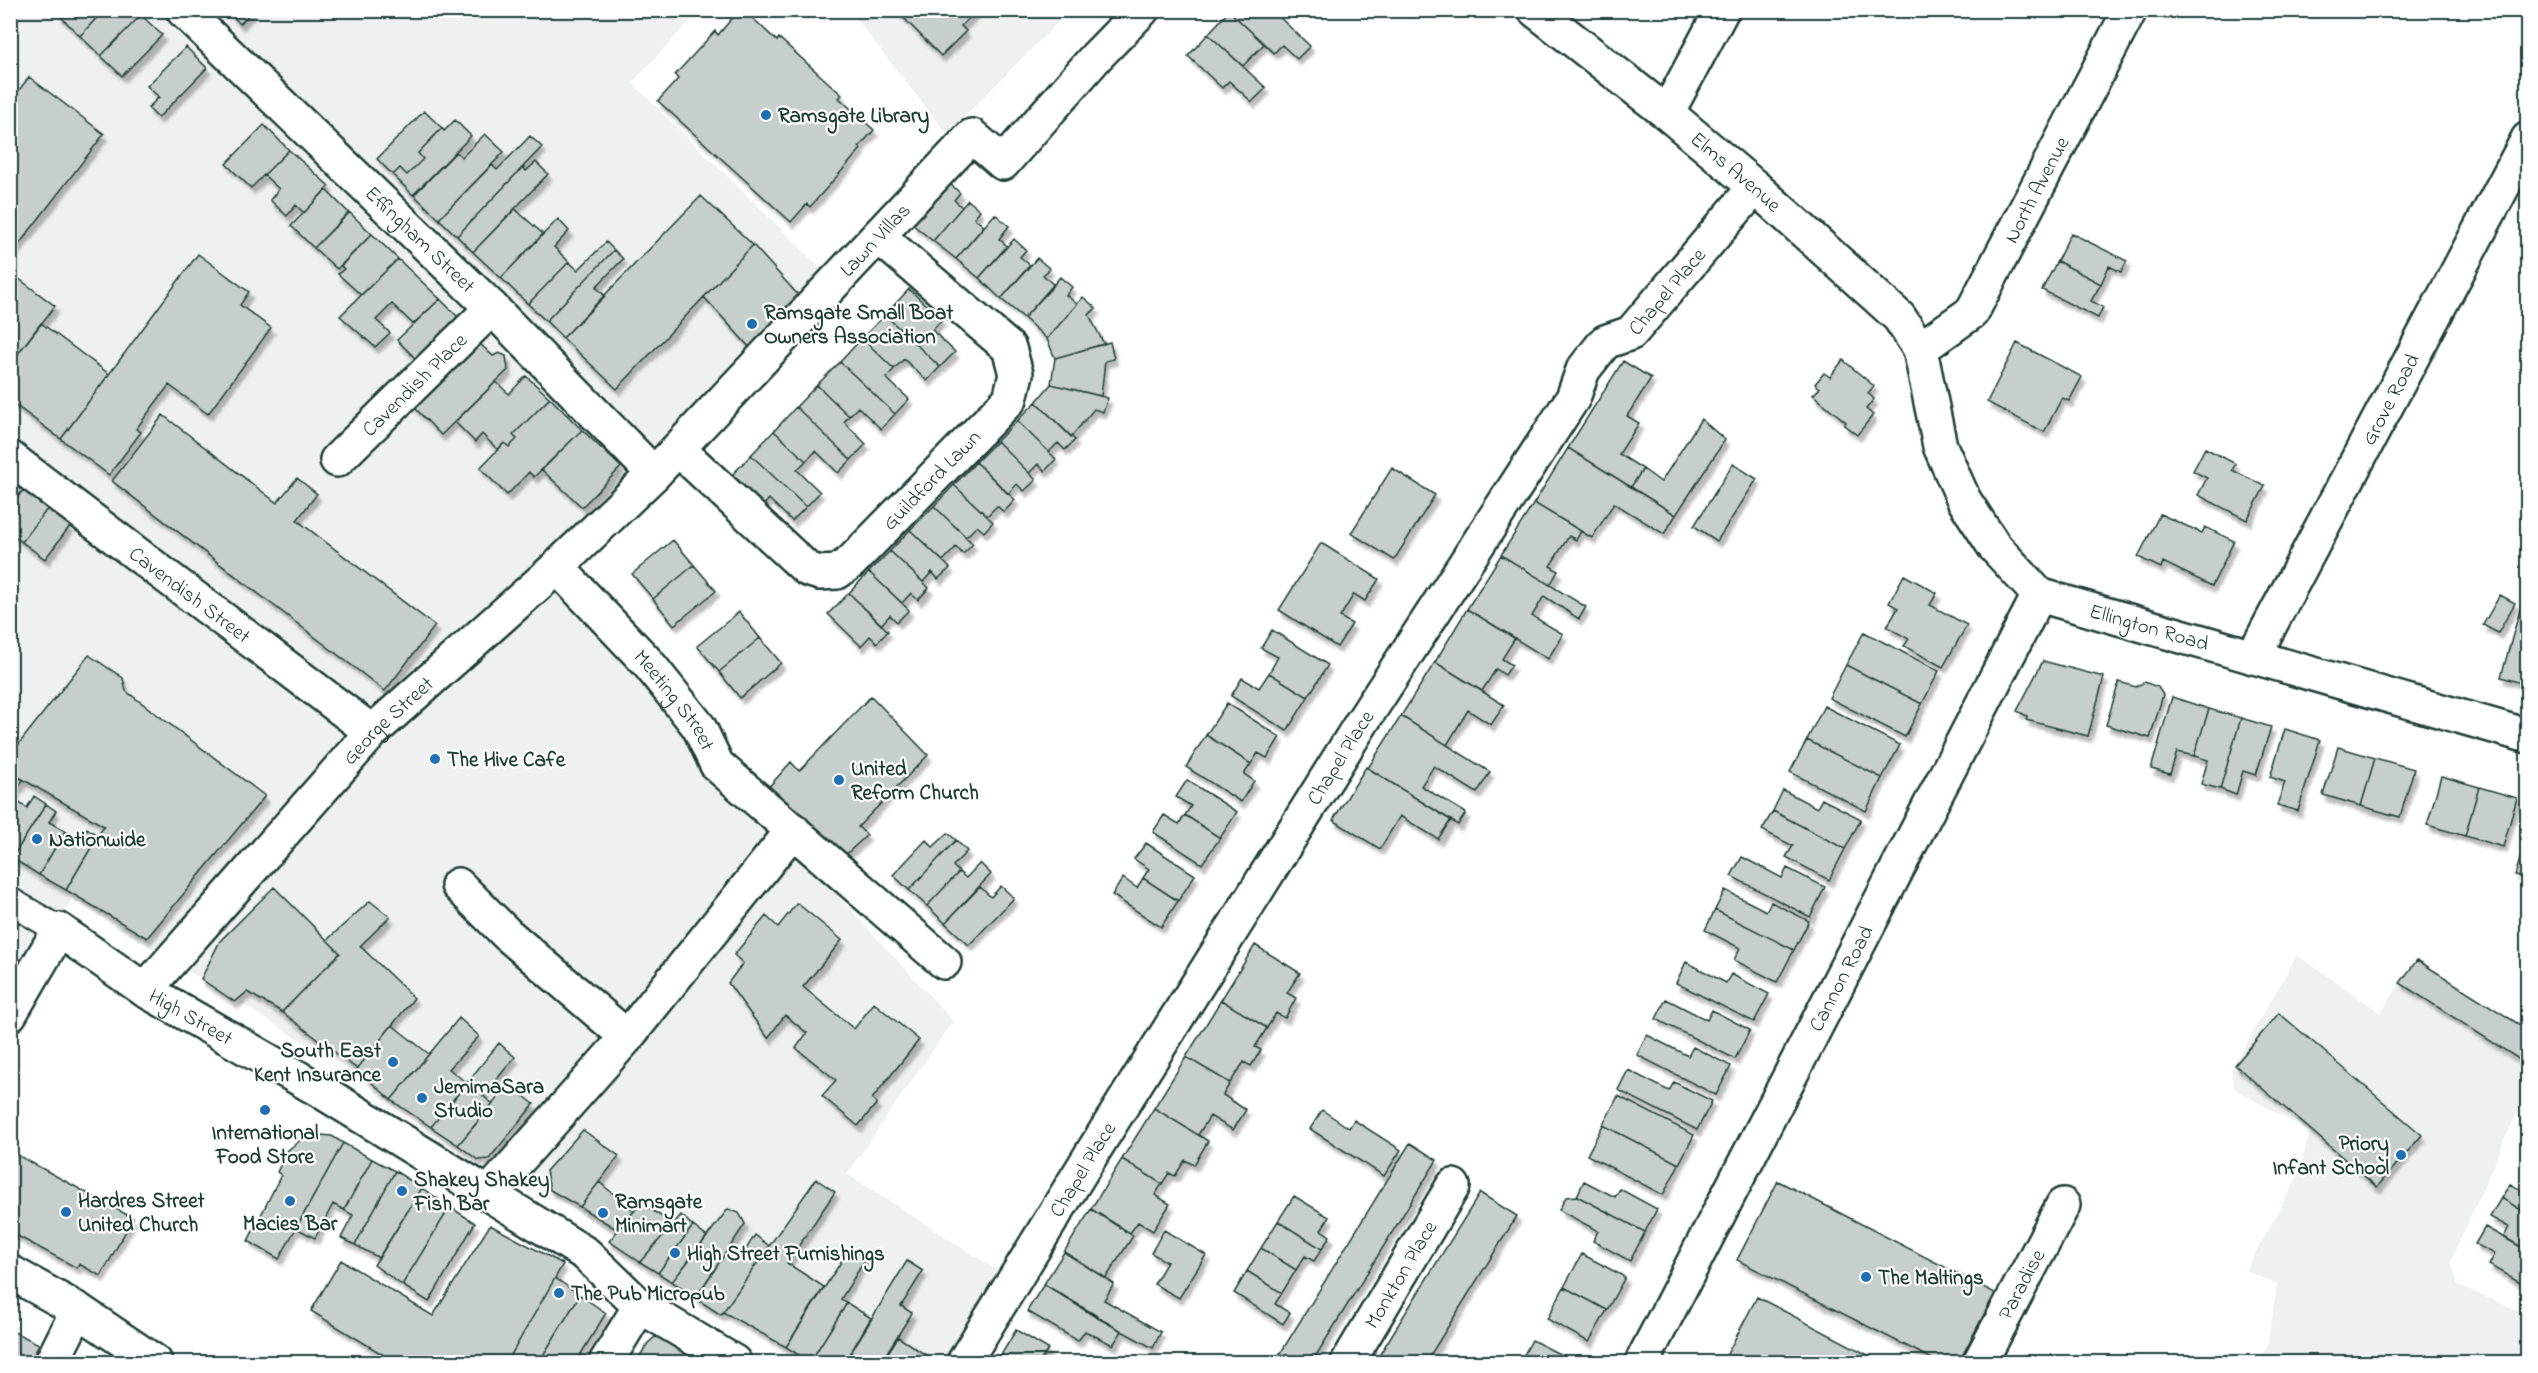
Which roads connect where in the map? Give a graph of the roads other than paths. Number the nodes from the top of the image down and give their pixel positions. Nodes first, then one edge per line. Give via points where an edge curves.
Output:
1 (183, 10) edge
2 (1142, 10) edge
3 (1534, 10) edge
4 (1722, 10) edge
5 (2130, 10) edge
6 (1667, 113) junction
7 (2528, 139) edge
8 (1755, 187) junction
9 (878, 236) junction
10 (492, 308) junction
11 (1920, 349) junction
12 (678, 449) junction
13 (10, 458) edge
14 (337, 460) dead end
15 (654, 474) junction
16 (557, 567) junction
17 (2038, 595) junction
18 (2253, 657) junction
19 (372, 732) junction
20 (2528, 736) edge
21 (793, 830) junction
22 (458, 885) dead end
23 (10, 901) edge
24 (59, 930) junction
25 (944, 962) dead end
26 (146, 990) junction
27 (10, 1014) edge
28 (627, 1037) junction
29 (1453, 1186) dead end
30 (489, 1193) junction
31 (2063, 1205) dead end
32 (10, 1272) edge
33 (640, 1306) junction
34 (78, 1310) junction
35 (52, 1362) edge
36 (155, 1362) edge
37 (606, 1362) edge
38 (734, 1362) edge
39 (964, 1362) edge
40 (1348, 1362) edge
41 (1642, 1362) edge
42 (1980, 1362) edge

1 - 10 street, Effingham Street
2 - 9 street, Lawn Villas via 1003,163 972,136
3 - 6 street, Elms Avenue
4 - 6 street
5 - 11 street, North Avenue via 1972,312
6 - 8 street, Elms Avenue
7 - 18 street, Grove Road
8 - 11 street, Elms Avenue via 1899,316
8 - 39 street, Chapel Place via 1631,333 1605,342 1583,370 1573,398 1362,723
9 - 12 street, Lawn Villas
9 - 12 street, Guildford Lawn via 1009,348 1016,374 1010,399 870,545 837,572 807,569
10 - 14 street, Cavendish Place
10 - 15 street, Effingham Street
11 - 17 street via 1940,446 1964,500 1994,546
12 - 15 street, Lawn Villas
13 - 19 street, Cavendish Street
15 - 16 street, George Street
16 - 19 street, George Street
16 - 21 street, Meeting Street via 648,663 699,728 717,765
17 - 18 street, Ellington Road
17 - 41 street, Cannon Road
18 - 20 street, Ellington Road
19 - 26 street, George Street
21 - 25 street, Meeting Street
21 - 28 street
22 - 28 street via 507,934
23 - 24 street, High Street
24 - 26 street, High Street
24 - 27 street
26 - 30 street, High Street
28 - 30 street
29 - 40 street, Monkton Place
30 - 33 street, High Street via 586,1254
31 - 42 street, Paradise
32 - 34 street
33 - 37 street
33 - 38 street, High Street
34 - 35 street
34 - 36 street

